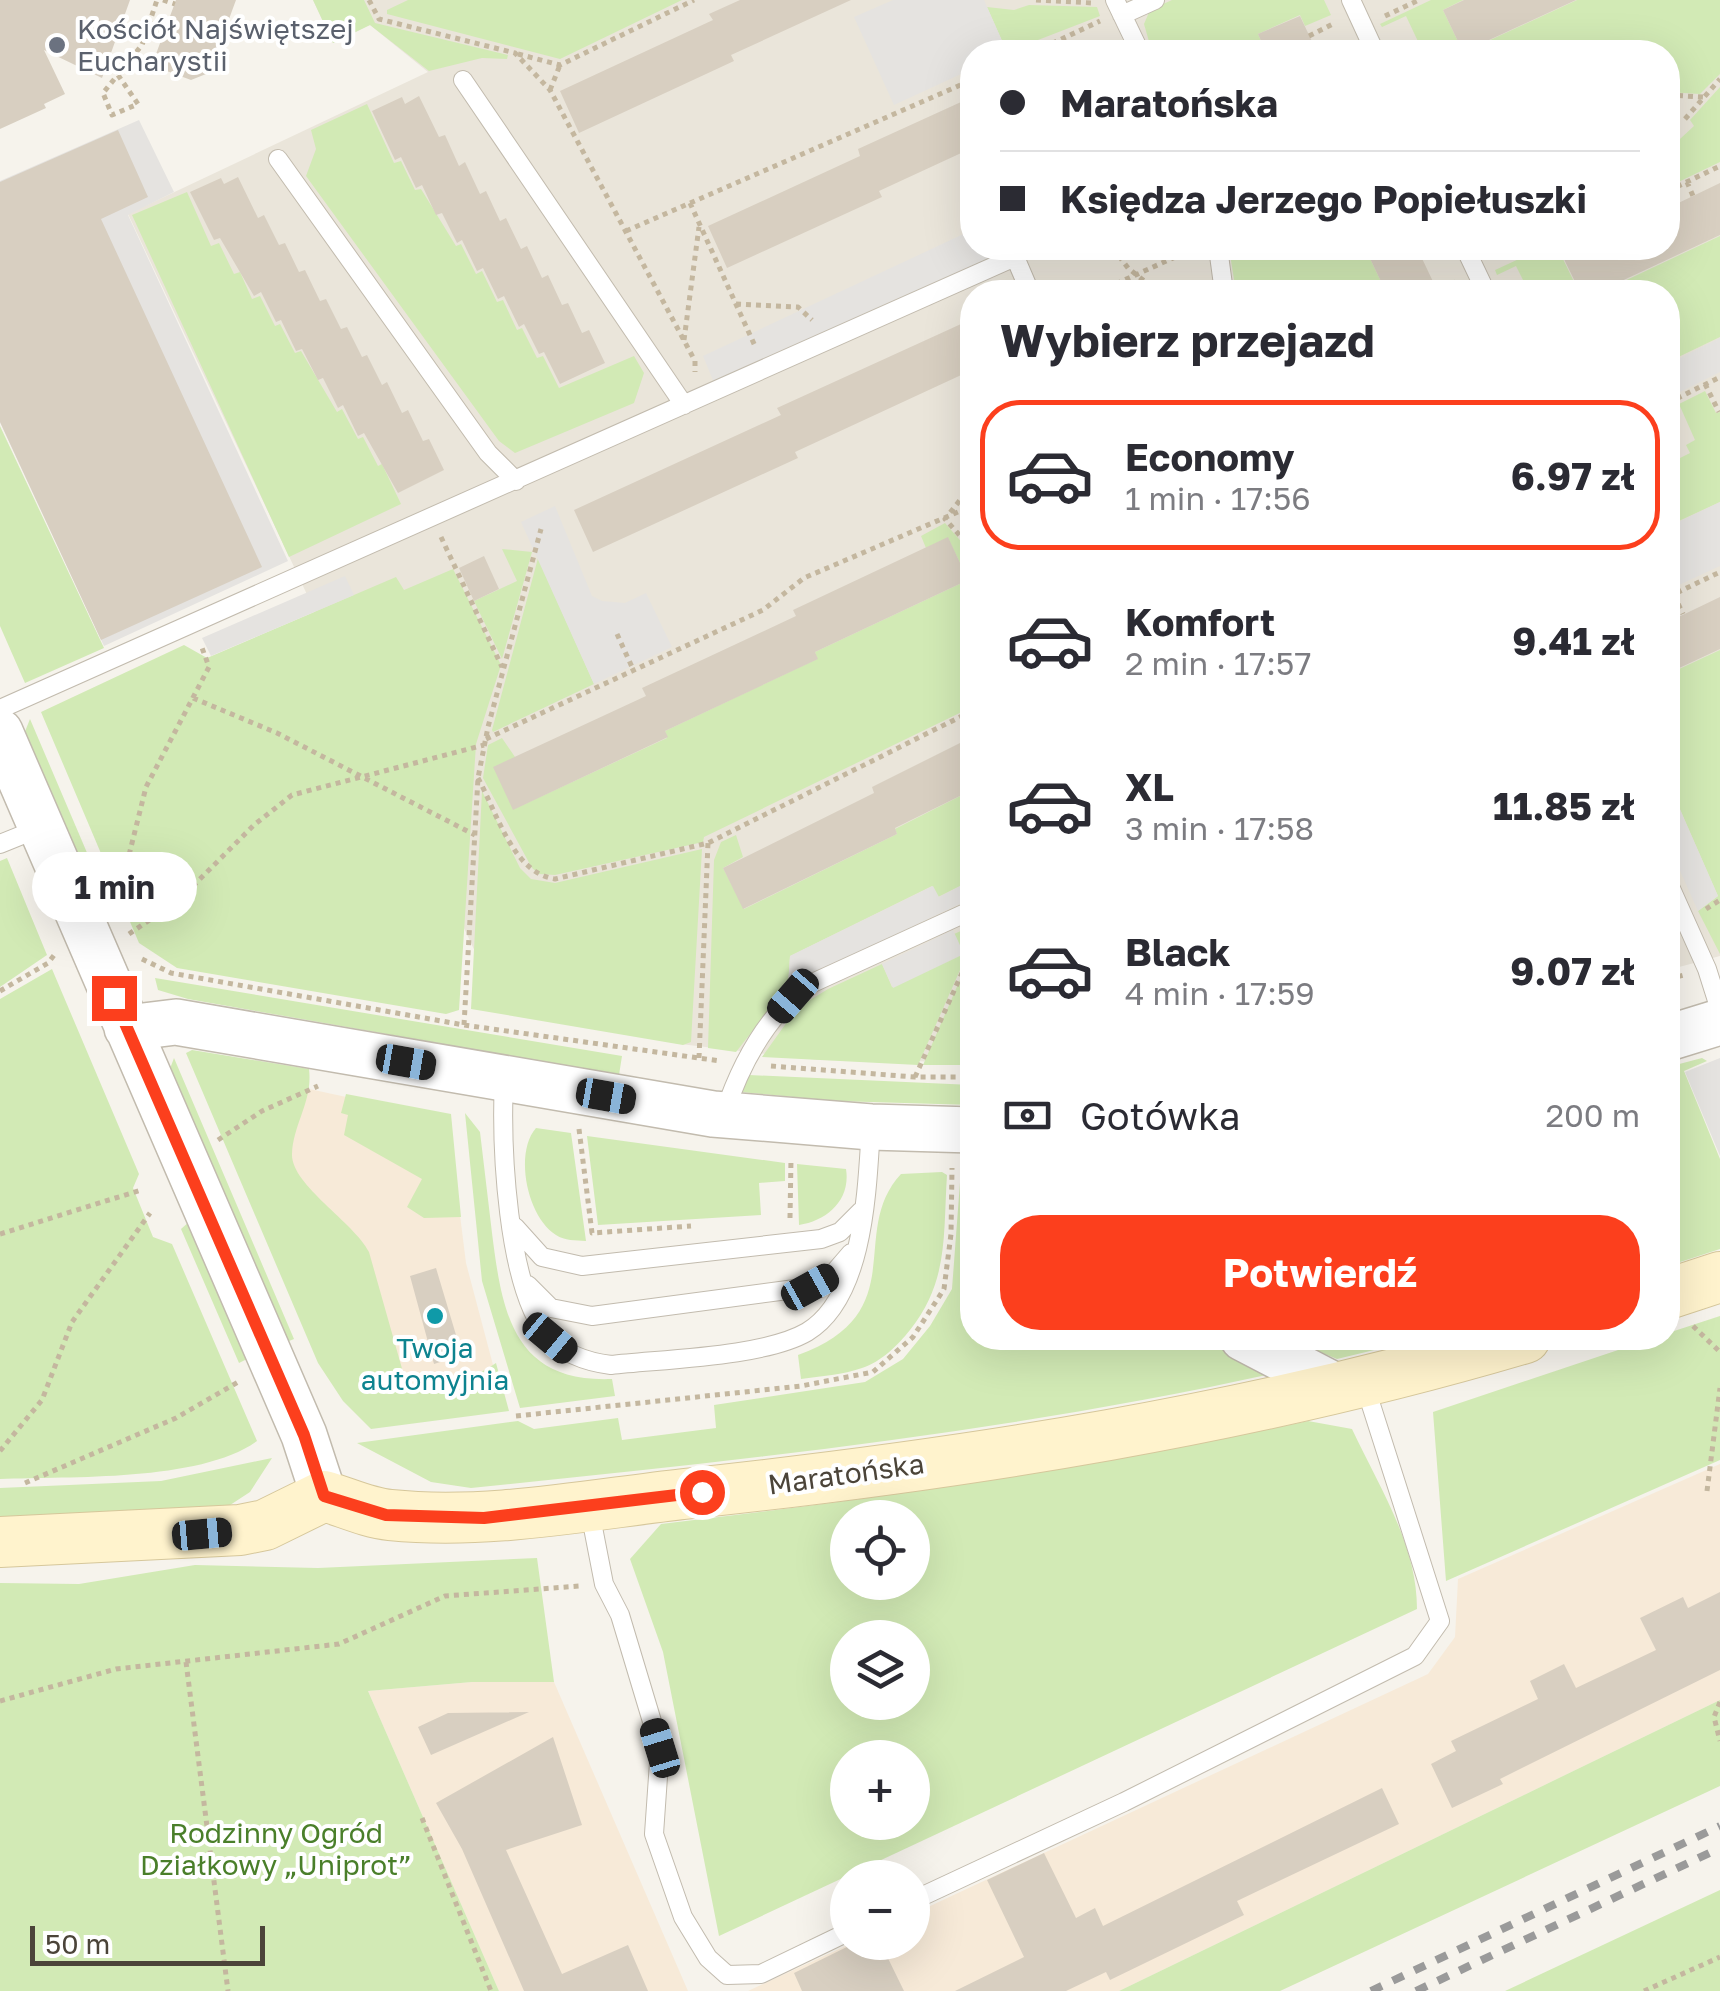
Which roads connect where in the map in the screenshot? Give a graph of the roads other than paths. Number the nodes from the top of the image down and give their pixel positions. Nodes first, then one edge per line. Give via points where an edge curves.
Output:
1 (1156, 0) edge
2 (1358, 3) edge
3 (1116, 11) edge
4 (1133, 40) edge
5 (1371, 40) edge
6 (463, 80) dead end
7 (278, 159) dead end
8 (1008, 260) edge
9 (963, 280) edge
10 (960, 282) edge
11 (689, 402) junction
12 (516, 482) junction
13 (0, 708) edge
14 (0, 732) edge
15 (42, 827) junction
16 (0, 844) edge
17 (1680, 909) edge
18 (960, 915) edge
19 (1720, 1010) edge
20 (1720, 1022) edge
21 (127, 1028) junction
22 (1680, 1034) edge
23 (504, 1079) junction
24 (724, 1115) junction
25 (871, 1127) junction
26 (960, 1130) edge
27 (863, 1208) junction
28 (512, 1222) junction
29 (857, 1243) junction
30 (520, 1272) junction
31 (1720, 1278) edge
32 (1680, 1307) edge
33 (1271, 1350) edge
34 (1479, 1350) edge
35 (1350, 1384) junction
36 (324, 1496) junction
37 (589, 1504) junction
38 (0, 1542) edge
39 (930, 1893) edge
40 (830, 1941) edge

1 - 3 lane
2 - 5 lane
3 - 4 lane
6 - 11 lane
7 - 12 lane via 488,453
8 - 9 lane
10 - 11 lane
11 - 12 lane
12 - 13 lane
14 - 15 street
15 - 16 lane
15 - 21 street
17 - 19 lane
18 - 24 lane via 806,986 763,1032
20 - 22 street
21 - 23 street via 176,1022
21 - 36 street via 304,1435
23 - 24 street
23 - 28 lane
24 - 25 street
25 - 26 street
25 - 27 lane
27 - 28 lane via 840,1232 822,1239 582,1266 542,1258
27 - 29 lane
28 - 30 lane
29 - 30 lane via 832,1275 810,1287 592,1316 551,1308
29 - 30 lane via 836,1303 808,1332 762,1347 611,1365 568,1354 550,1338
31 - 32 main road
33 - 35 street
34 - 35 main road, Maratońska
35 - 37 main road, Maratońska via 1043,1445
35 - 39 lane via 1440,1621 1414,1656
36 - 37 main road, Maratońska via 386,1515 484,1518
36 - 38 main road via 266,1525 240,1530
37 - 40 lane via 604,1584 620,1615 660,1748 654,1834 683,1917 726,1975 761,1974

